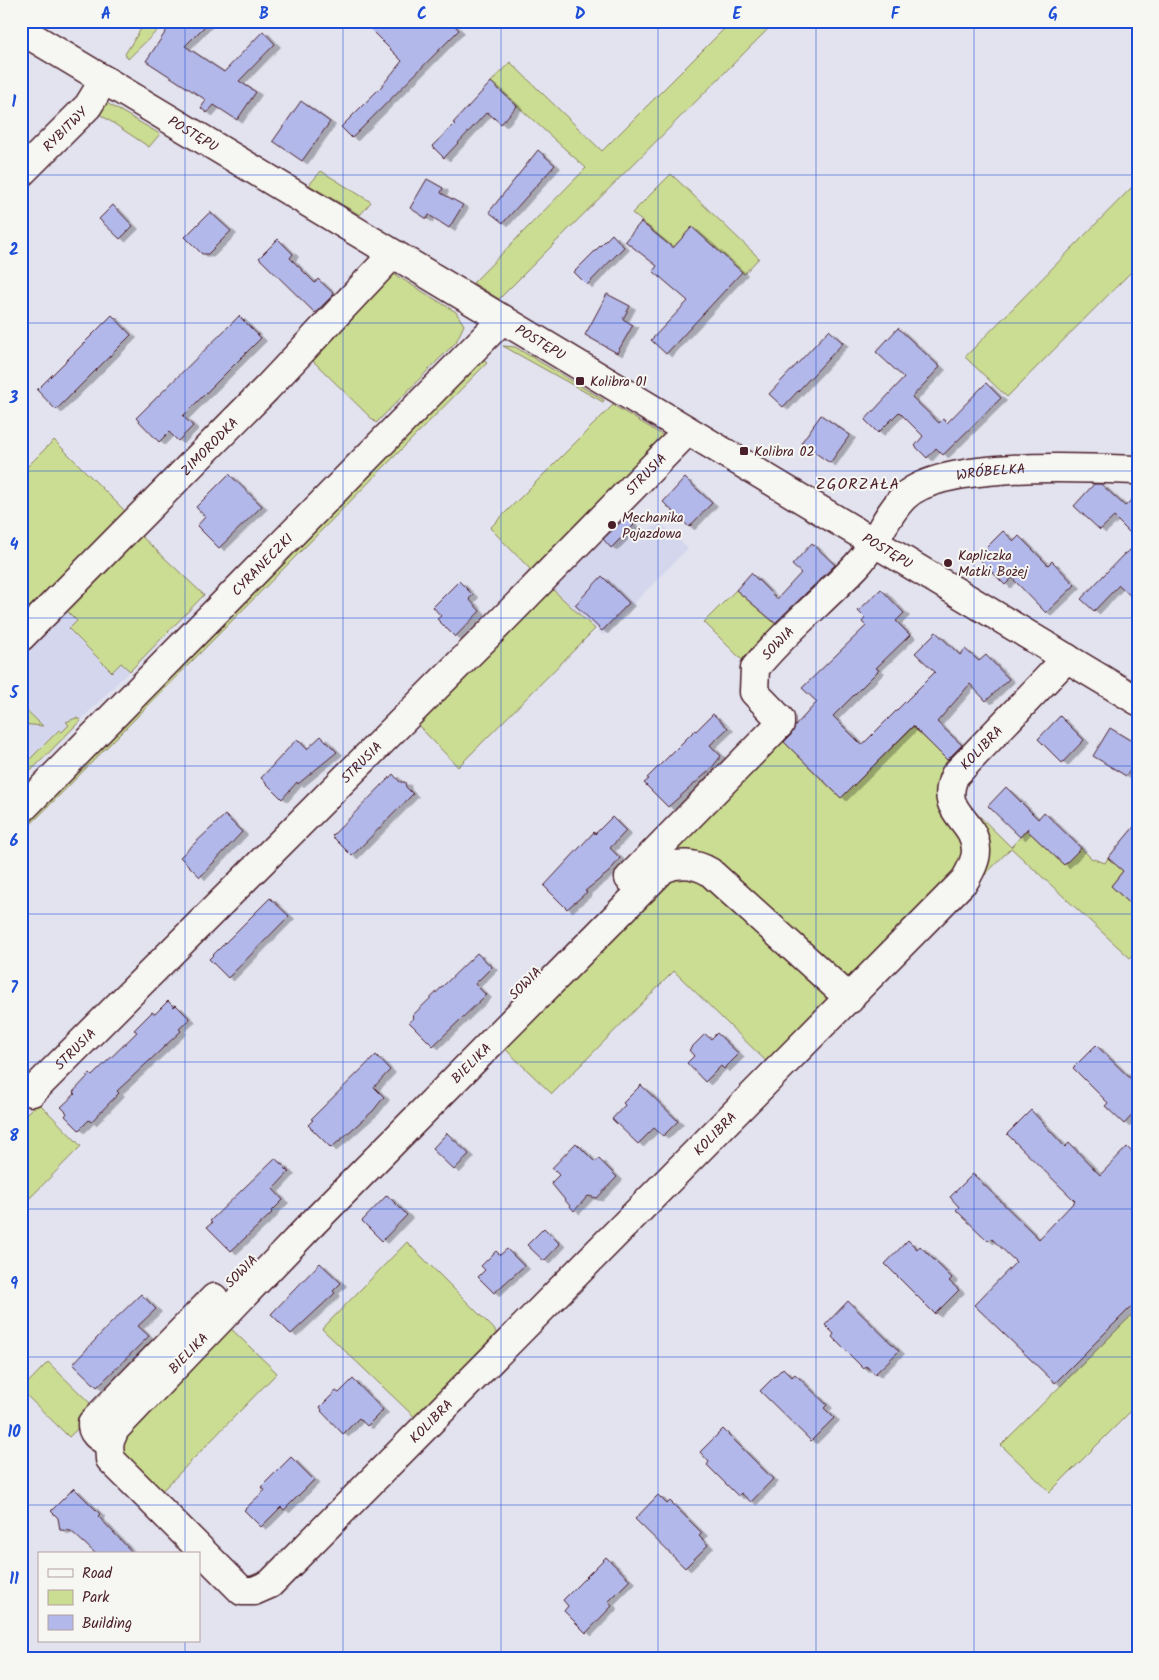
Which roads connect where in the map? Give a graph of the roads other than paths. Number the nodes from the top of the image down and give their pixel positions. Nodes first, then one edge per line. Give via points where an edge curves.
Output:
1 (21, 30) edge
2 (104, 80) junction
3 (21, 173) edge
4 (393, 254) junction
5 (503, 320) junction
6 (685, 429) junction
7 (1138, 470) edge
8 (874, 542) junction
9 (21, 637) edge
10 (1067, 658) junction
11 (1138, 701) edge
12 (21, 810) edge
13 (850, 999) junction
14 (32, 1092) dead end
15 (108, 1429) junction

1 - 2 street, POSTĘPU
2 - 3 street, RYBITWY via 88,106
2 - 4 street, POSTĘPU
4 - 5 street, POSTĘPU
4 - 9 street, ZIMORODKA via 266,390
5 - 6 street, POSTĘPU
5 - 12 street, CYRANECZKI
6 - 8 street, POSTĘPU
6 - 14 street, STRUSIA via 679,440 485,638
7 - 8 street, WRÓBELKA via 1071,467 954,475 927,483 905,496 886,517
8 - 10 street, POSTĘPU
8 - 15 street, SOWIA via 858,564 755,668 755,695 780,719 780,724
10 - 11 street, POSTĘPU
10 - 13 street, KOLIBRA via 952,781 950,801 969,829 976,851 965,880
13 - 15 street, BIELIKA via 710,872 691,865 671,865 662,870
13 - 15 street, KOLIBRA via 270,1584 254,1591 242,1590 110,1459

